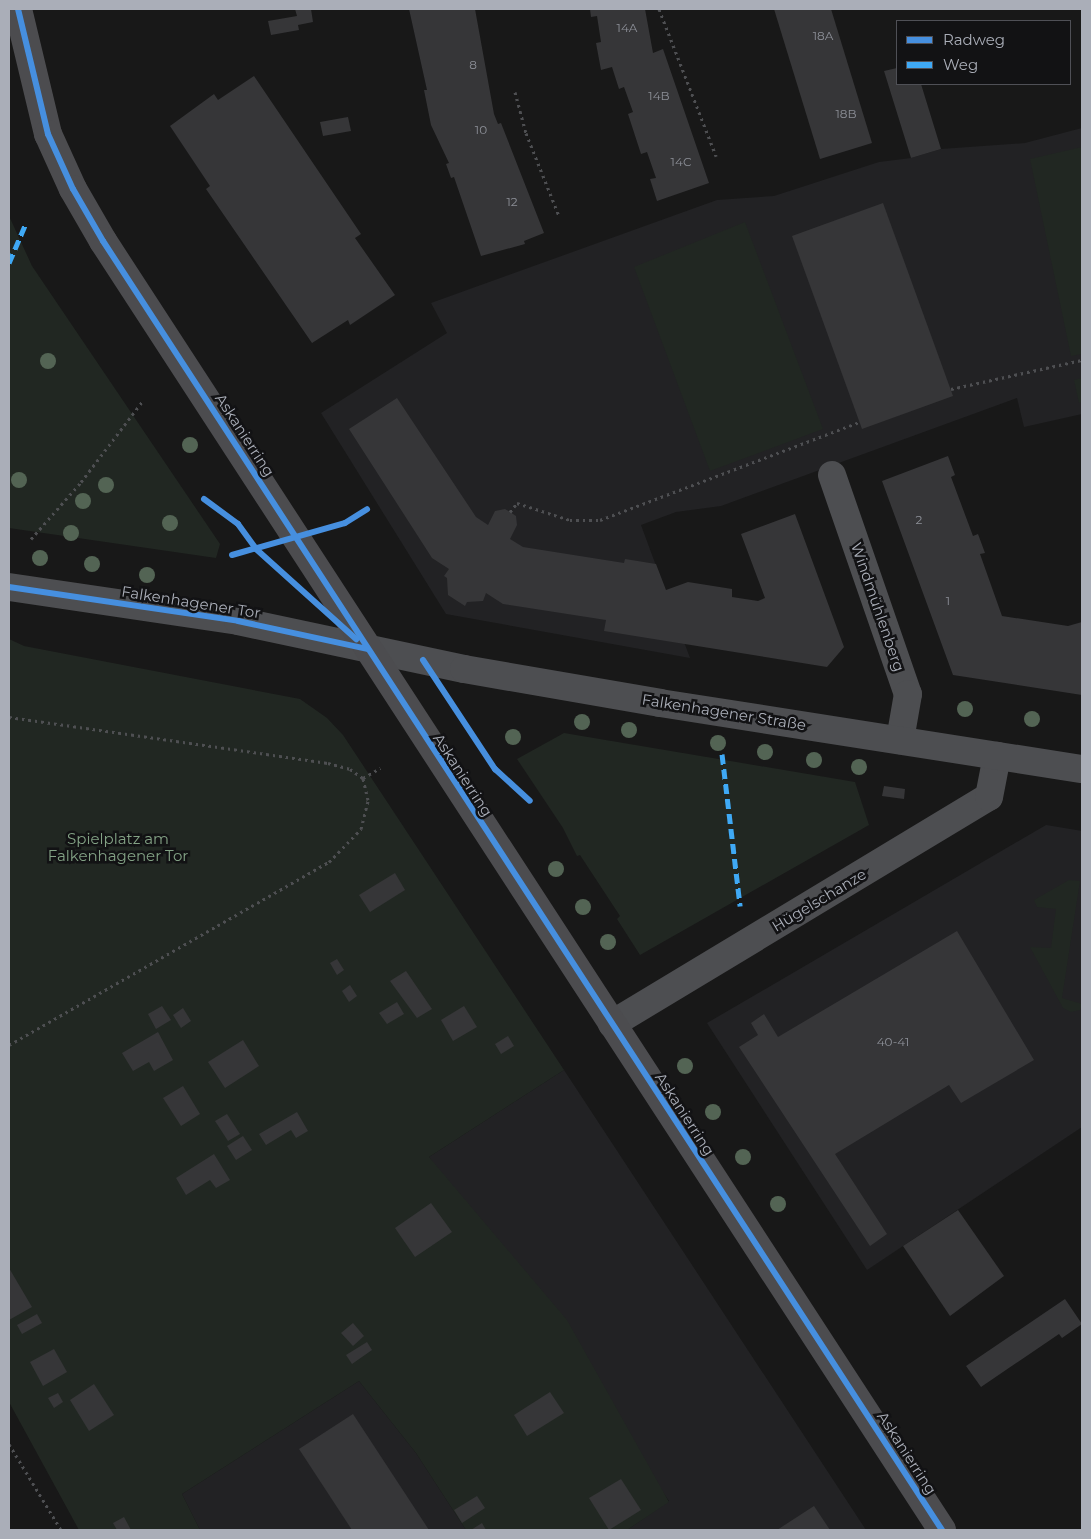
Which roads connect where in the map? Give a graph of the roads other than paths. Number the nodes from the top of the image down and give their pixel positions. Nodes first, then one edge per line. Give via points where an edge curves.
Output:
1 (18, 9) edge
2 (832, 476) dead end
3 (9, 587) edge
4 (367, 648) junction
5 (900, 740) junction
6 (997, 756) junction
7 (1082, 769) edge
8 (612, 1024) junction
9 (942, 1530) edge

1 - 4 main road, Askanierring via 48,134 73,189 103,241
2 - 5 street, Windmühlenberg via 908,694
3 - 4 street, Falkenhagener Tor via 238,621
4 - 5 street, Falkenhagener Straße via 652,701
4 - 8 main road, Askanierring
5 - 6 street, Falkenhagener Straße
6 - 7 street, Falkenhagener Straße
6 - 8 street, Hügelschanze via 989,796
8 - 9 main road, Askanierring

